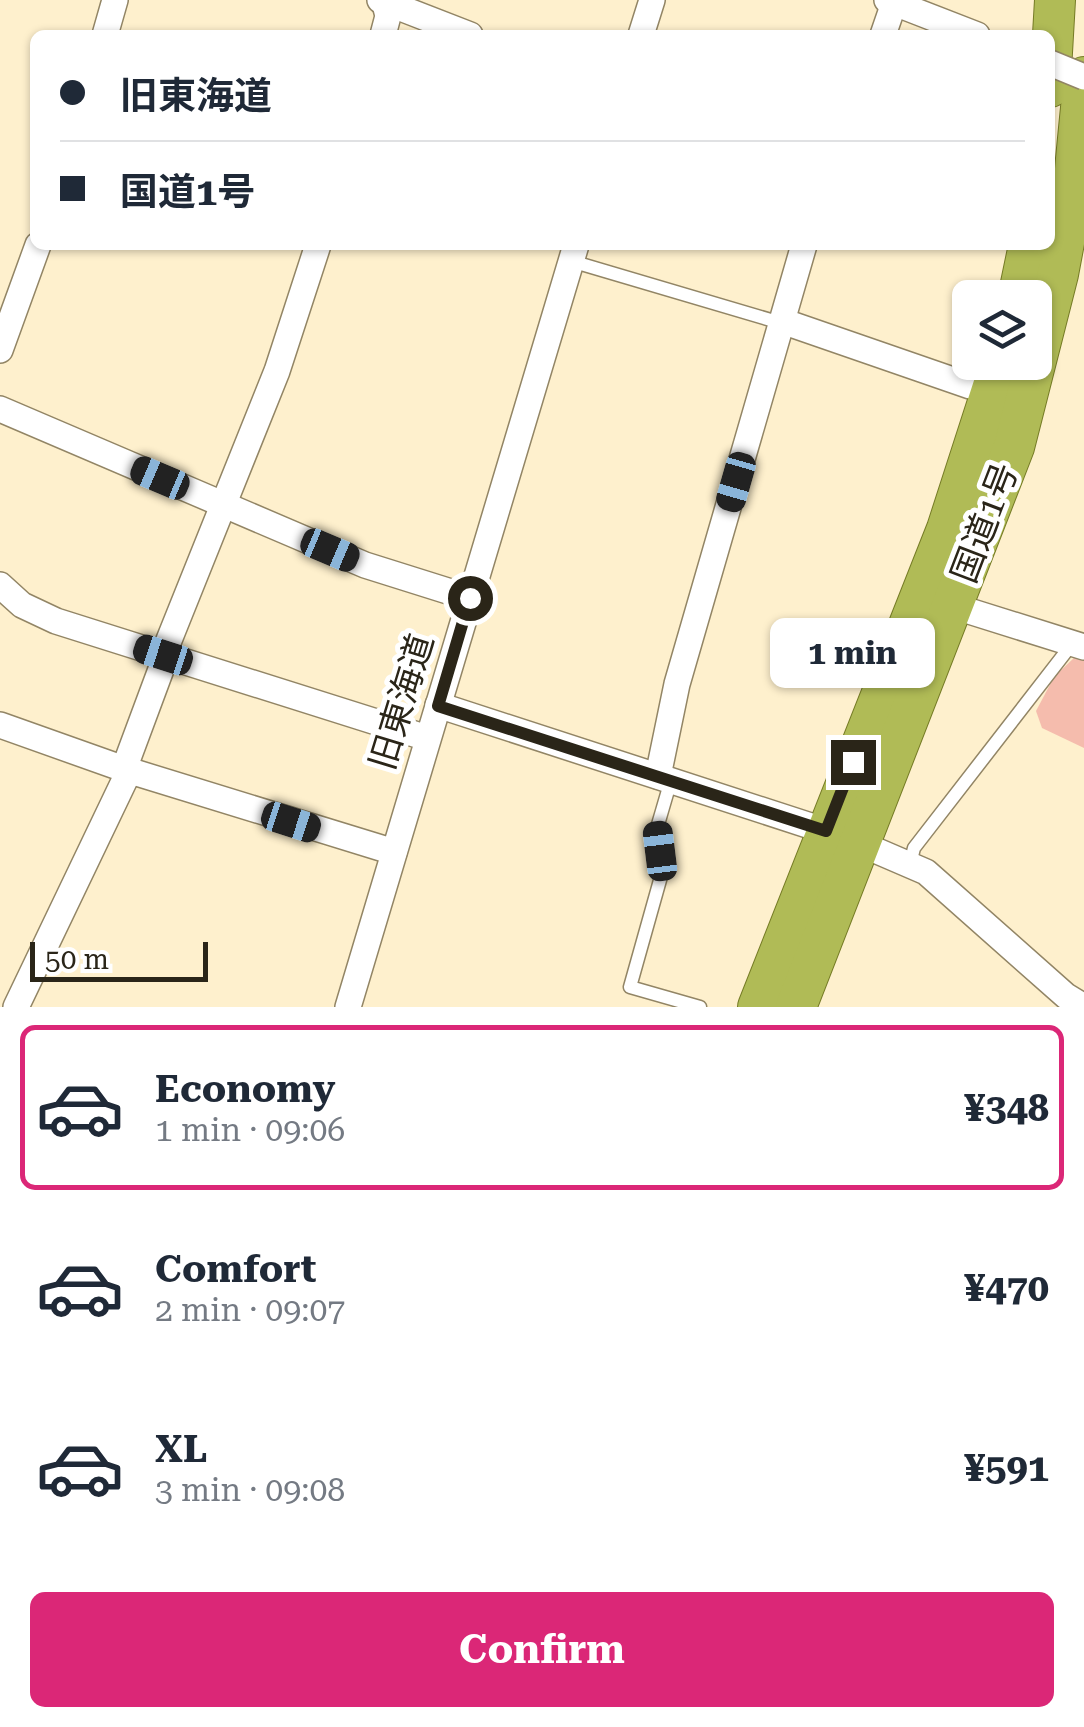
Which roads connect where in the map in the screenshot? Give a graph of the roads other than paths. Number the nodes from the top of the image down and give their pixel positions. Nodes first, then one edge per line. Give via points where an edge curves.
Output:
1 (115, 0) edge
2 (652, 0) edge
3 (1055, 0) edge
4 (383, 1) edge
5 (890, 1) edge
6 (107, 30) edge
7 (384, 30) edge
8 (458, 30) edge
9 (643, 30) edge
10 (883, 30) edge
11 (964, 30) edge
12 (1053, 30) edge
13 (1055, 66) edge
14 (1084, 77) edge
15 (36, 250) edge
16 (316, 250) edge
17 (803, 250) edge
18 (1028, 250) edge
19 (574, 253) edge
20 (1022, 280) edge
21 (782, 322) junction
22 (0, 350) edge
23 (952, 366) edge
24 (984, 380) edge
25 (0, 409) edge
26 (1000, 486) junction
27 (223, 505) junction
28 (0, 585) edge
29 (470, 598) junction
30 (969, 610) junction
31 (1078, 645) edge
32 (165, 656) junction
33 (438, 706) junction
34 (0, 725) edge
35 (427, 738) junction
36 (126, 770) junction
37 (664, 778) junction
38 (852, 841) junction
39 (394, 852) junction
40 (910, 864) junction
41 (1072, 1003) edge
42 (16, 1007) edge
43 (348, 1007) edge
44 (700, 1007) edge
45 (758, 1007) edge
46 (796, 1007) edge

1 - 6 street
2 - 9 street
3 - 12 highway
4 - 7 street
4 - 8 street
5 - 10 street
5 - 11 street
13 - 14 street, bridge
14 - 26 highway, 国道1号 via 1058,274
15 - 22 street
16 - 27 street via 278,371
17 - 21 street
18 - 20 highway
19 - 21 lane
19 - 29 street, 旧東海道
21 - 23 street
21 - 37 street via 677,684
24 - 38 highway, 国道1号 via 947,528
25 - 27 street
26 - 30 street via 994,546
26 - 38 highway, 国道1号
27 - 29 street via 366,565
27 - 32 street
28 - 32 street via 56,621
29 - 33 street, 旧東海道
30 - 31 street
30 - 38 street via 888,820
31 - 40 lane via 914,848
32 - 35 street
32 - 36 street
33 - 35 street, 旧東海道
33 - 37 street
34 - 36 street
35 - 39 street, 旧東海道
36 - 39 street
36 - 42 street
37 - 38 street
37 - 44 lane via 657,828 662,873 630,987
38 - 40 street
38 - 45 highway, 国道1号
38 - 46 highway, 国道1号
39 - 43 street, 旧東海道
40 - 41 street via 960,899

